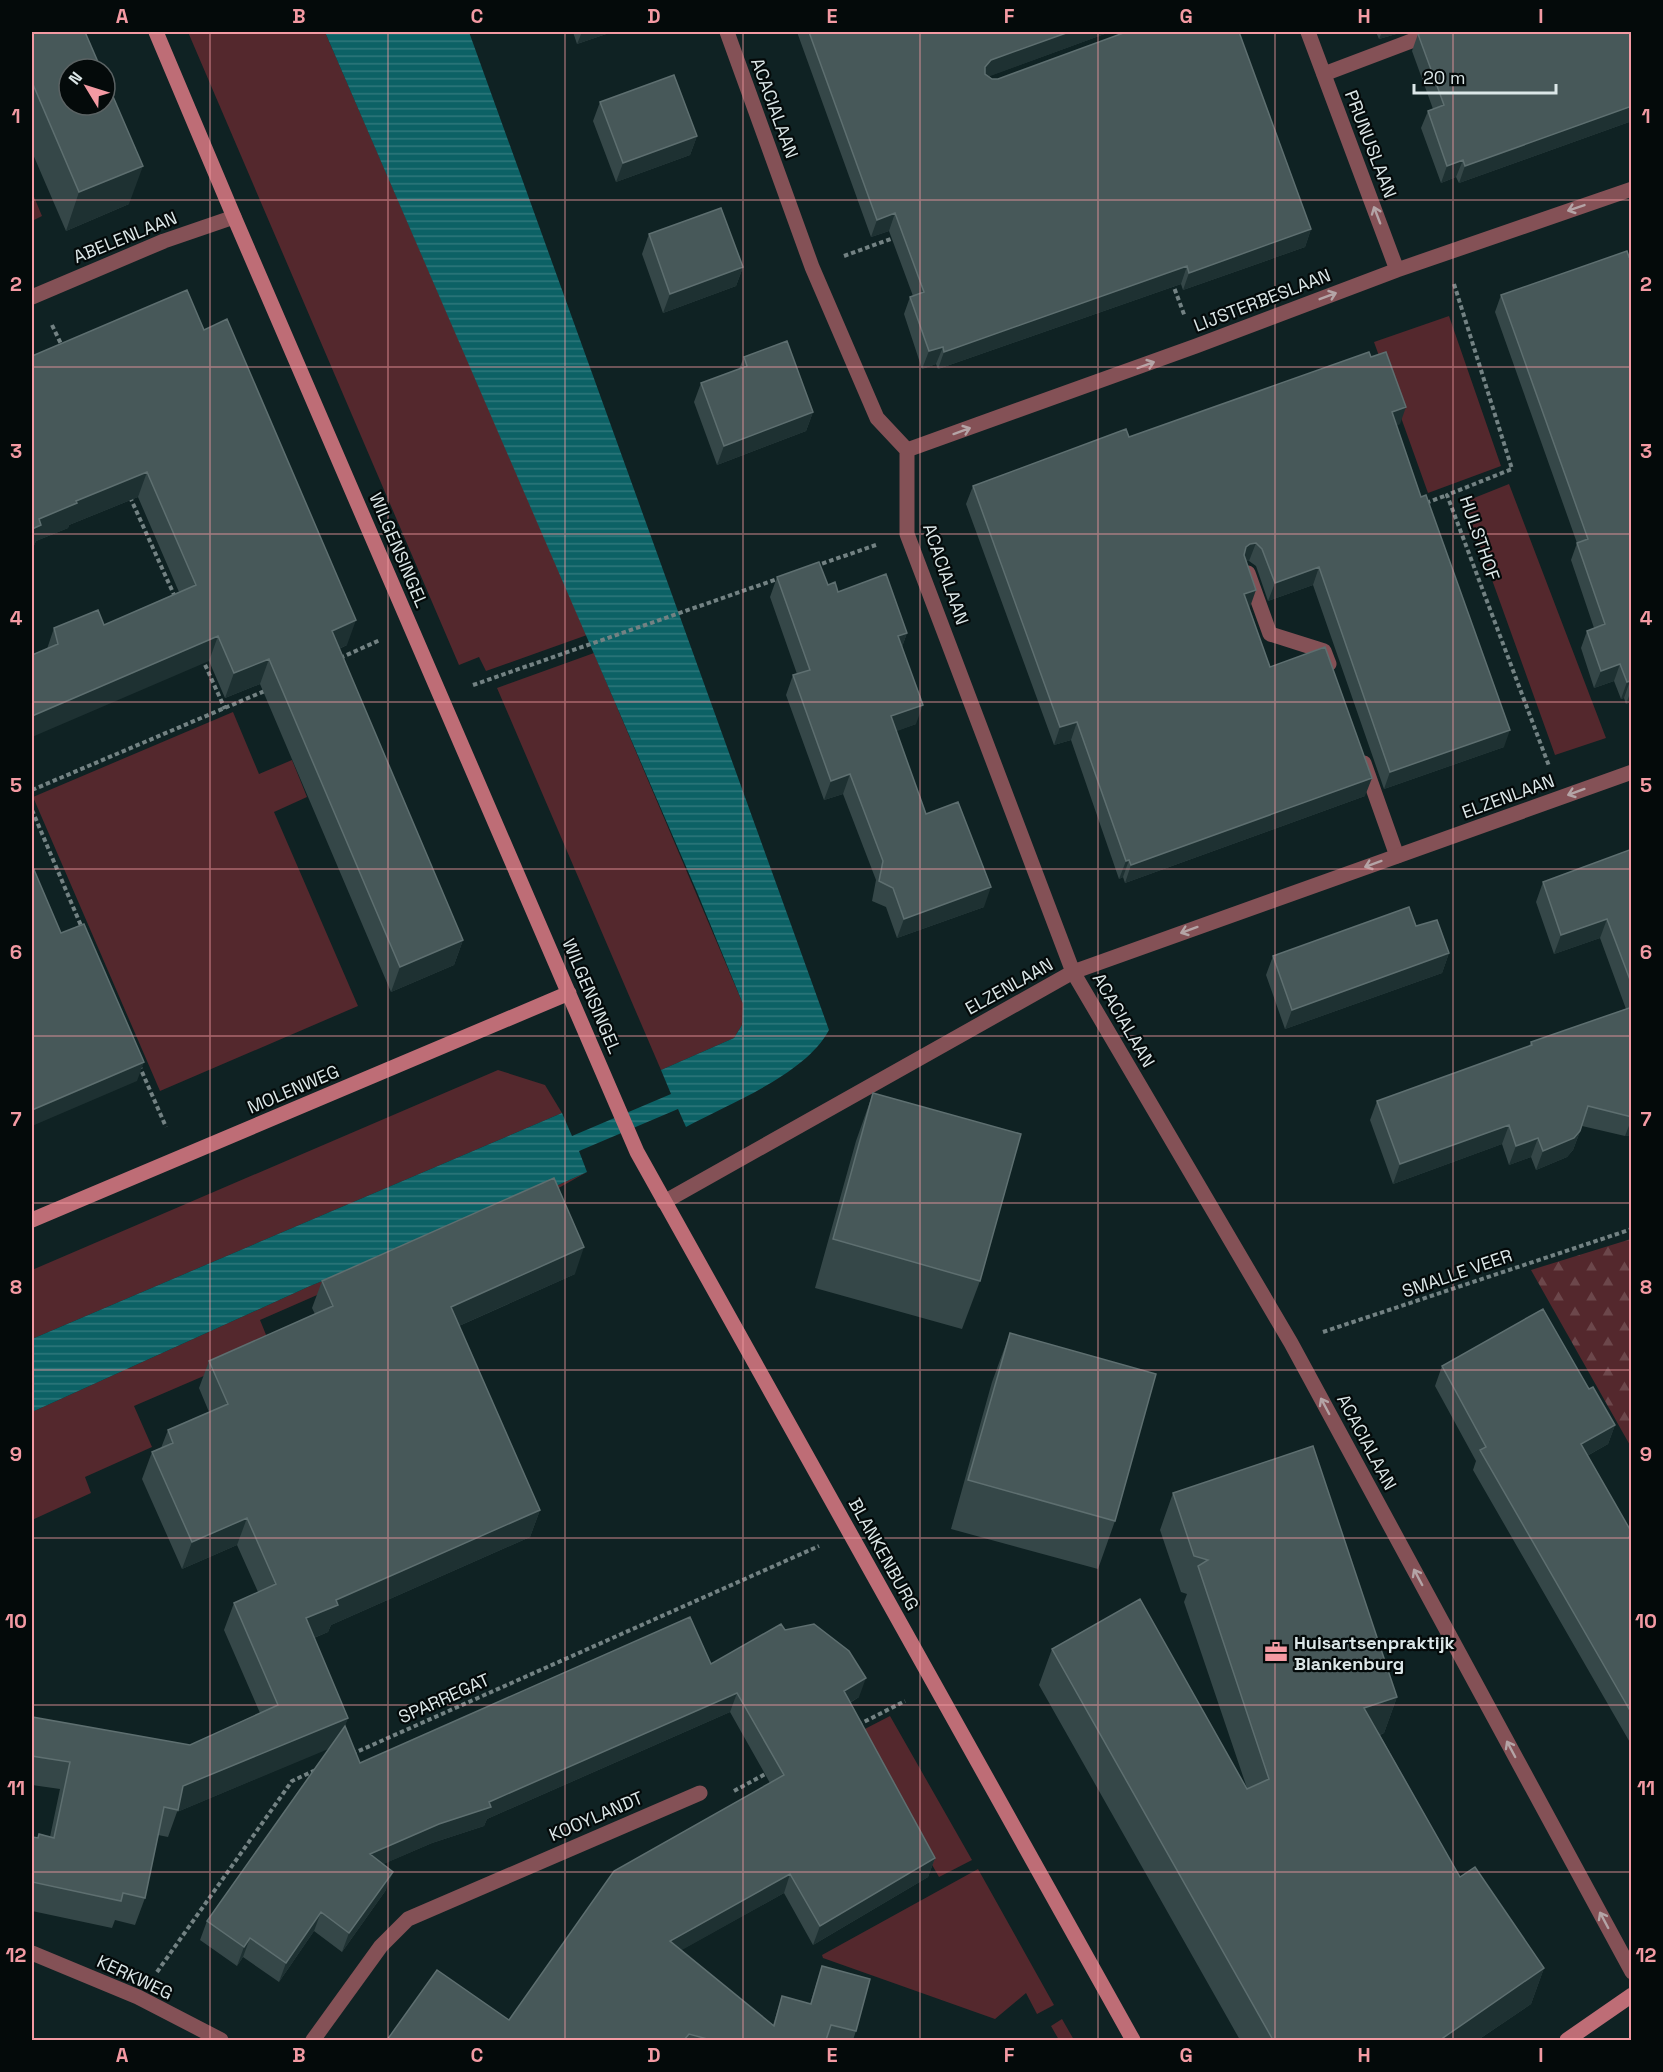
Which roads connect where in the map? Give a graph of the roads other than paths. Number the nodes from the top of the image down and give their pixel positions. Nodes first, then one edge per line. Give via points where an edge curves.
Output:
1 (156, 32) edge
2 (727, 32) edge
3 (1308, 32) edge
4 (1435, 32) edge
5 (1324, 74) junction
6 (1632, 189) edge
7 (234, 217) junction
8 (1397, 270) junction
9 (35, 296) edge
10 (907, 450) junction
11 (1247, 570) edge
12 (1336, 684) edge
13 (1359, 748) edge
14 (1632, 772) edge
15 (1397, 856) junction
16 (1073, 972) junction
17 (569, 993) junction
18 (608, 1083) joint
19 (664, 1202) junction
20 (32, 1220) edge
21 (700, 1793) road end
22 (32, 1953) edge
23 (1632, 1972) edge
24 (1632, 1995) edge
25 (221, 2040) edge
26 (314, 2040) edge
27 (1133, 2040) edge
28 (1567, 2040) edge

1 - 7 street, WILGENSINGEL
2 - 10 street, ACACIALAAN via 812,267 876,418
3 - 5 street, PRUNUSLAAN
4 - 5 street
8 -> 5 street, PRUNUSLAAN
6 -> 8 street, LIJSTERBESLAAN
7 - 9 street, ABELENLAAN via 164,241
7 - 17 street, WILGENSINGEL
10 -> 8 street, LIJSTERBESLAAN
10 - 16 street, ACACIALAAN via 908,534
11 - 12 street via 1270,634 1324,651
13 - 15 street
14 -> 15 street, ELZENLAAN
15 -> 16 street, ELZENLAAN
16 - 19 street, ELZENLAAN
23 -> 16 street, ACACIALAAN via 1291,1343
17 - 18 street, WILGENSINGEL
17 - 20 street, MOLENWEG
18 - 19 street, BLANKENBURG
19 - 27 street, BLANKENBURG
21 - 26 street, KOOYLANDT via 408,1919 381,1946
22 - 25 street, KERKWEG via 138,1997
24 - 28 street

